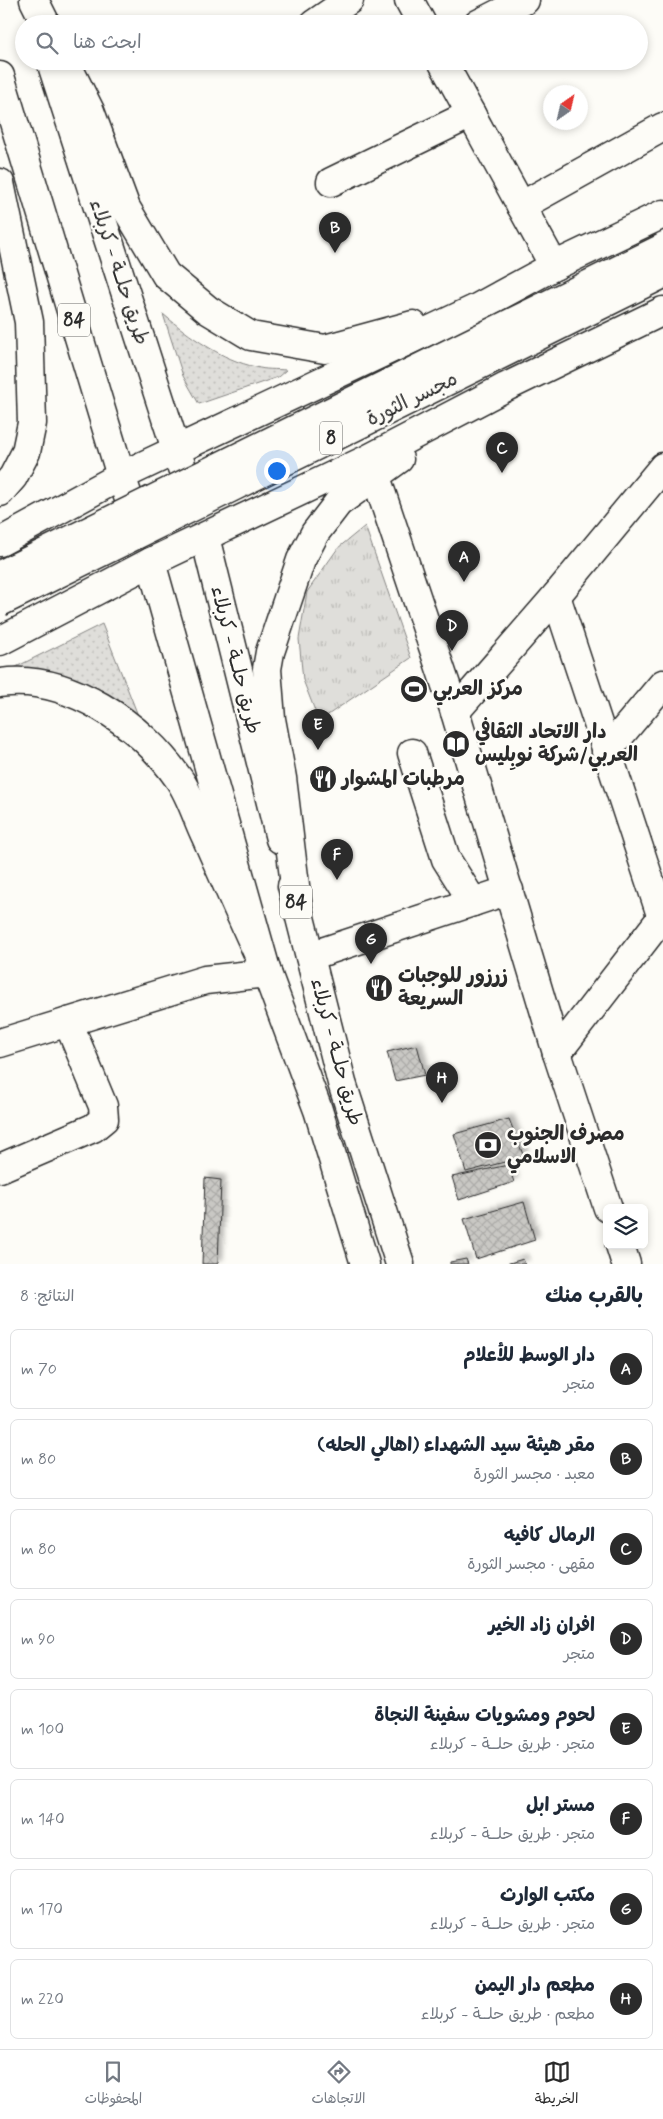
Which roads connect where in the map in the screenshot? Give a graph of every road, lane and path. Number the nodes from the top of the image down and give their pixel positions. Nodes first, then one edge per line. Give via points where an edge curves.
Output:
1 (33, 0) edge
2 (349, 0) edge
3 (409, 0) edge
4 (525, 0) edge
5 (36, 15) edge
6 (41, 15) edge
7 (327, 15) edge
8 (417, 15) edge
9 (496, 15) edge
10 (54, 70) edge
11 (70, 70) edge
12 (447, 70) edge
13 (0, 76) edge
14 (470, 114) junction
15 (663, 127) edge
16 (331, 182) dead end
17 (0, 183) edge
18 (521, 206) junction
19 (663, 214) edge
20 (663, 248) edge
21 (554, 266) junction
22 (663, 274) edge
23 (475, 309) junction
24 (663, 311) edge
25 (316, 384) junction
26 (177, 449) junction
27 (370, 467) junction
28 (663, 467) edge
29 (120, 476) junction
30 (0, 492) edge
31 (205, 537) junction
32 (0, 542) edge
33 (151, 562) junction
34 (0, 575) edge
35 (556, 596) junction
36 (0, 602) edge
37 (0, 641) edge
38 (0, 683) edge
39 (663, 684) edge
40 (455, 712) junction
41 (606, 752) junction
42 (412, 753) dead end
43 (509, 890) junction
44 (473, 902) junction
45 (298, 910) junction
46 (662, 917) edge
47 (310, 956) junction
48 (267, 973) junction
49 (68, 1022) junction
50 (0, 1043) edge
51 (557, 1053) junction
52 (338, 1069) junction
53 (306, 1076) junction
54 (347, 1100) junction
55 (318, 1110) junction
56 (0, 1168) edge
57 (607, 1204) edge
58 (621, 1249) edge
59 (365, 1264) edge
60 (400, 1264) edge
61 (626, 1264) edge

1 - 5 main road
1 - 6 main road
2 - 7 main road
3 - 8 main road
4 - 9 main road
10 - 26 main road, طريق حلــة - كربلاء / 84
11 - 23 main road via 90,111 126,208 166,275 208,310 251,336 325,349
12 - 14 main road
13 - 29 main road, طريق حلــة - كربلاء / 84
14 - 16 main road
14 - 18 main road
15 - 18 main road
17 - 30 main road via 29,322 32,414 26,452 13,477
18 - 21 main road
19 - 21 main road
20 - 34 main road, مجسر الثورة / 8, bridge
21 - 23 main road
22 - 36 main road, مجسر الثورة / 8, bridge
23 - 25 main road
24 - 27 main road via 506,387
25 - 26 main road
25 - 27 main road via 307,392 301,405 312,439 329,457
26 - 29 main road
26 - 31 main road, طريق حلــة - كربلاء / 84
27 - 31 main road
27 - 40 main road
27 - 45 main road via 315,533 300,560 267,669
28 - 35 main road
29 - 32 main road
29 - 33 main road, طريق حلــة - كربلاء / 84
31 - 33 main road
31 - 45 main road, طريق حلــة - كربلاء / 84
33 - 37 main road
33 - 48 main road, طريق حلــة - كربلاء / 84
35 - 40 main road
35 - 41 main road
38 - 48 main road via 14,681 59,688 103,707 135,729 179,779
39 - 41 main road
40 - 43 main road
41 - 46 main road
42 - 44 main road via 446,860
43 - 44 main road
43 - 51 main road
44 - 47 main road
45 - 47 main road, طريق حلــة - كربلاء / 84
46 - 51 main road
47 - 52 main road, طريق حلــة - كربلاء / 84
48 - 49 main road via 205,980
48 - 53 main road, طريق حلــة - كربلاء / 84
49 - 50 main road
49 - 56 main road via 103,1106 104,1119 93,1128
51 - 57 main road
52 - 53 main road via 323,1078
52 - 54 main road, طريق حلــة - كربلاء / 84
53 - 55 main road, طريق حلــة - كربلاء / 84
54 - 55 main road via 334,1099
54 - 60 main road, طريق حلــة - كربلاء / 84
55 - 59 main road, طريق حلــة - كربلاء / 84
58 - 61 main road

